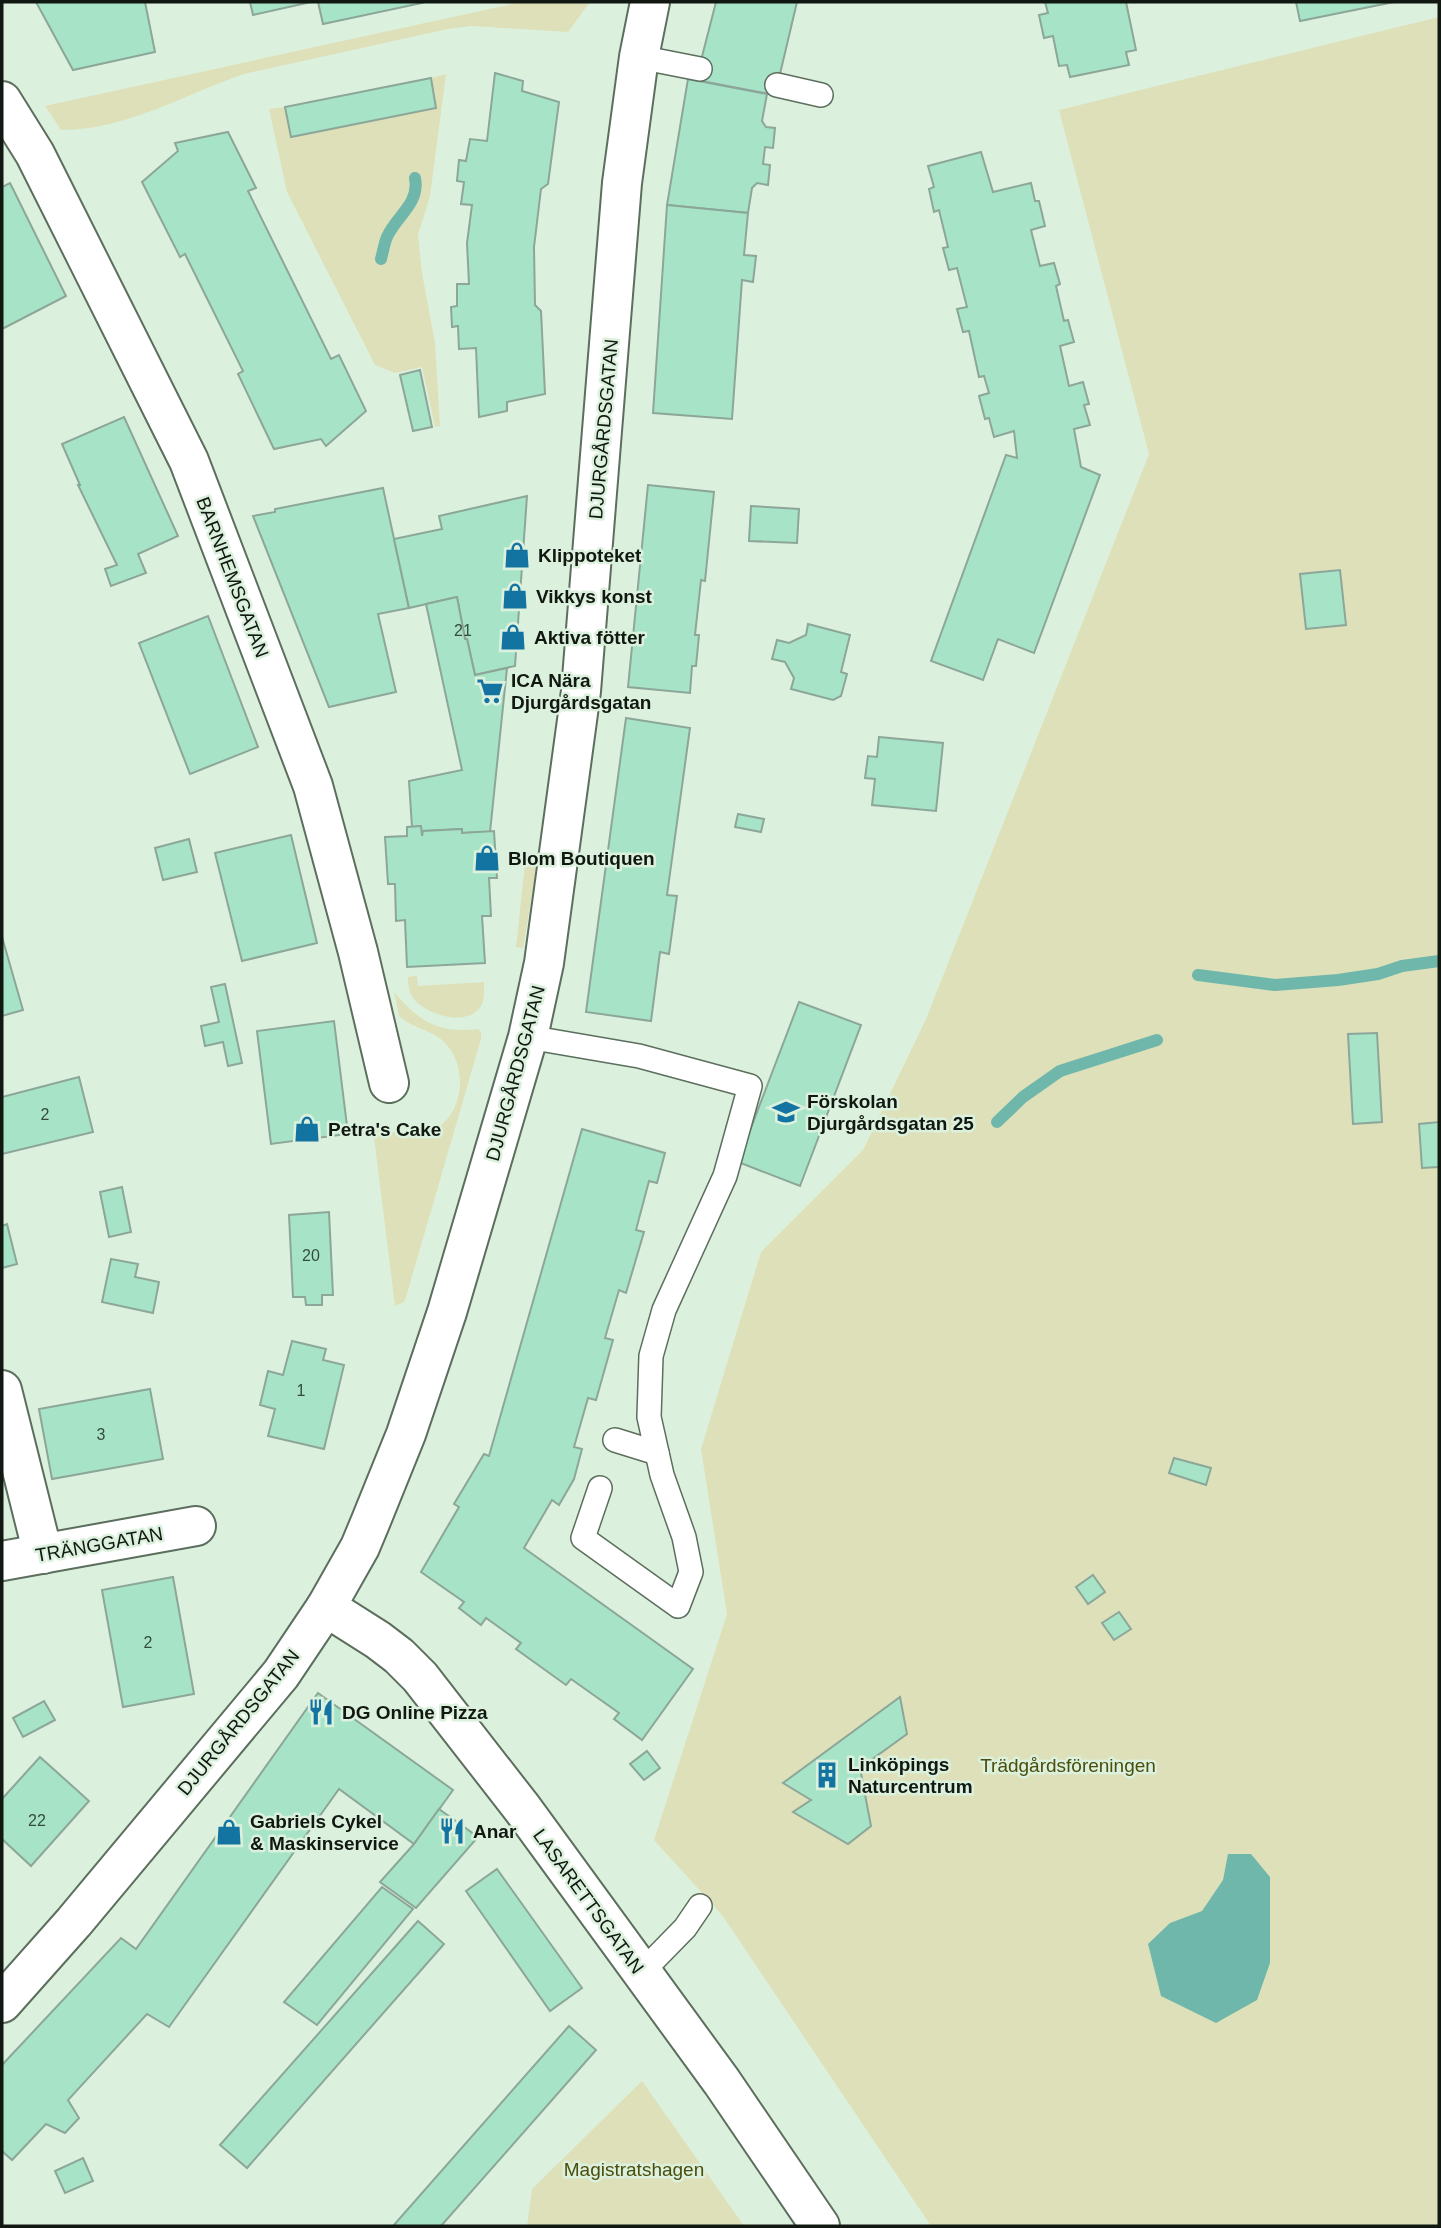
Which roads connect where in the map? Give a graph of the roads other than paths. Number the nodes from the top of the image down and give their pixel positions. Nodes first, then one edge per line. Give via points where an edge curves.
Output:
1 (650, 2) edge
2 (639, 57) junction
3 (699, 69) dead end
4 (777, 85) dead end
5 (821, 94) dead end
6 (2, 101) edge
7 (528, 1037) junction
8 (389, 1083) dead end
9 (2, 1390) edge
10 (615, 1440) dead end
11 (657, 1453) junction
12 (600, 1488) dead end
13 (196, 1526) dead end
14 (43, 1554) junction
15 (2, 1561) edge
16 (326, 1607) junction
17 (699, 1906) dead end
18 (641, 1973) junction
19 (2, 2003) edge
20 (820, 2226) edge

1 - 2 main road, DJURGÅRDSGATAN
2 - 3 lane
2 - 7 main road, DJURGÅRDSGATAN via 622,183 581,691 546,950
4 - 5 lane
6 - 8 main road, BARNHEMSGATAN via 35,155 189,461 313,786
7 - 11 lane via 639,1056 750,1086 725,1175 664,1310 652,1356 649,1417
7 - 16 main road, DJURGÅRDSGATAN via 406,1434 360,1547
9 - 14 main road
10 - 11 lane
11 - 12 lane via 691,1572 678,1606 583,1538
13 - 14 main road, TRÄNGGATAN
14 - 15 main road, TRÄNGGATAN
16 - 18 main road, LASARETTSGATAN via 378,1640 420,1677
16 - 19 main road, DJURGÅRDSGATAN via 269,1689
17 - 18 lane via 685,1928
18 - 20 main road, LASARETTSGATAN

